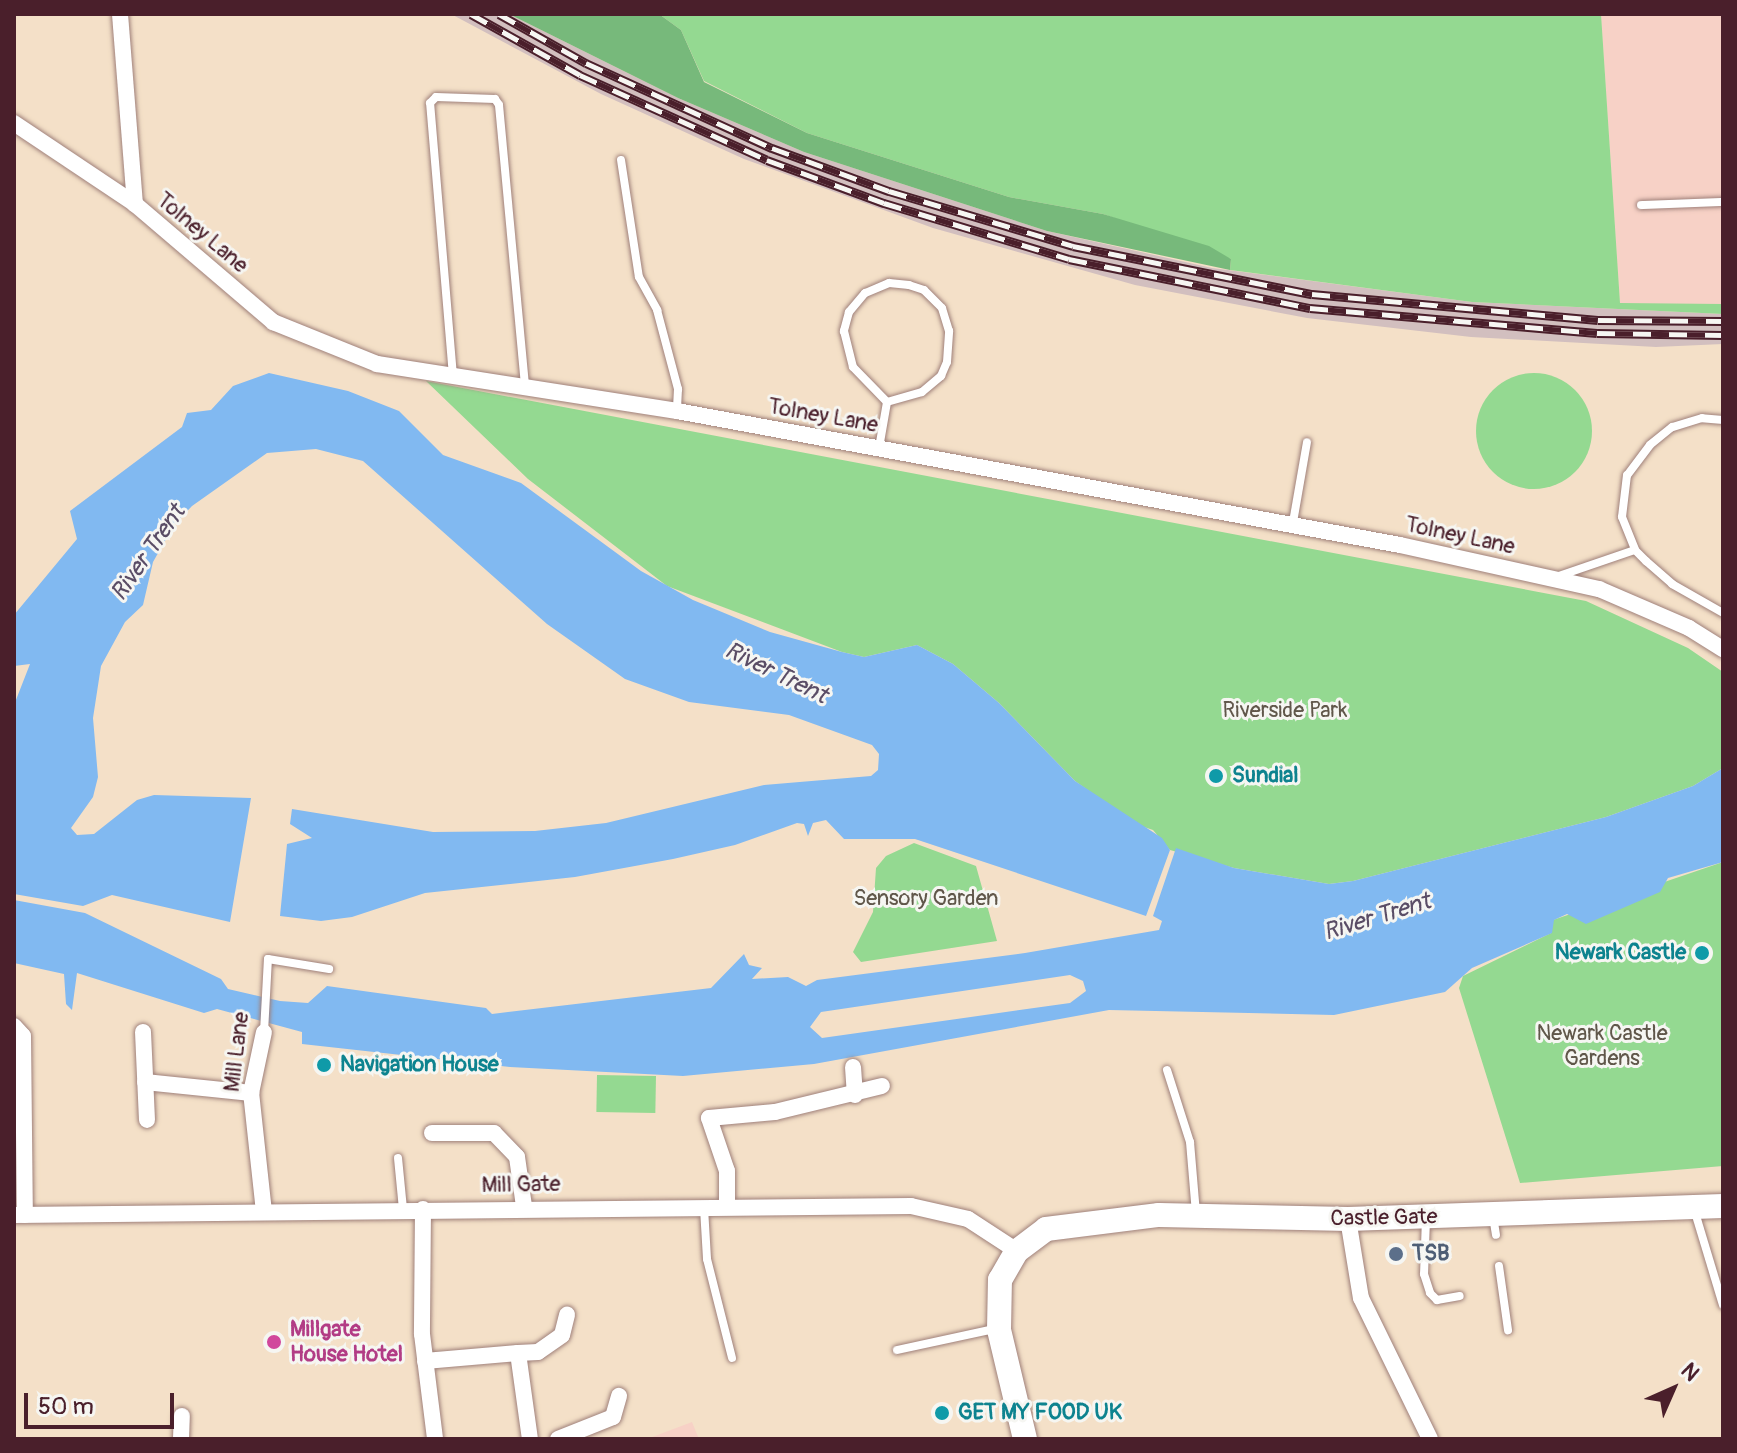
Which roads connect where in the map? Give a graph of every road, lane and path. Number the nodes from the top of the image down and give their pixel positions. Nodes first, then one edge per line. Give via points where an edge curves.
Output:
1 (120, 14) edge
2 (14, 123) edge
3 (621, 160) dead end
4 (1723, 202) edge
5 (135, 204) junction
6 (1641, 205) dead end
7 (453, 376) junction
8 (525, 386) junction
9 (887, 402) junction
10 (677, 411) junction
11 (1723, 420) edge
12 (1307, 442) dead end
13 (879, 448) junction
14 (1292, 528) junction
15 (1635, 550) junction
16 (1552, 579) junction
17 (1723, 613) edge
18 (1723, 649) edge
19 (329, 969) dead end
20 (14, 1026) edge
21 (143, 1032) dead end
22 (264, 1032) joint
23 (853, 1067) dead end
24 (1167, 1070) dead end
25 (145, 1082) junction
26 (882, 1086) dead end
27 (251, 1093) junction
28 (855, 1095) junction
29 (19, 1119) edge
30 (147, 1120) dead end
31 (432, 1133) dead end
32 (398, 1158) dead end
33 (524, 1206) junction
34 (1723, 1206) edge
35 (704, 1207) junction
36 (727, 1207) junction
37 (1694, 1208) junction
38 (403, 1209) junction
39 (423, 1209) junction
40 (264, 1212) junction
41 (20, 1215) edge
42 (1196, 1216) junction
43 (1426, 1217) junction
44 (1348, 1219) junction
45 (1017, 1251) junction
46 (1499, 1266) dead end
47 (1460, 1296) dead end
48 (1723, 1305) edge
49 (567, 1315) dead end
50 (998, 1328) junction
51 (1508, 1330) dead end
52 (897, 1350) dead end
53 (518, 1353) junction
54 (732, 1358) dead end
55 (425, 1361) junction
56 (619, 1396) dead end
57 (182, 1416) dead end
58 (181, 1439) edge
59 (435, 1439) edge
60 (530, 1439) edge
61 (558, 1439) edge
62 (1025, 1439) edge
63 (1430, 1439) edge

1 - 5 street, Tolney Lane
2 - 5 street
3 - 10 lane via 639,277 657,310 678,389
4 - 6 lane
5 - 7 street, Tolney Lane via 273,322 377,364
7 - 8 street, Tolney Lane
7 - 8 lane via 430,103 436,97 495,99
8 - 10 street, Tolney Lane
9 - 9 lane via 922,392 941,376 947,362 949,331 942,308 924,290 909,285 889,283 865,293 849,312 844,331 853,367
9 - 13 lane
10 - 13 street, Tolney Lane
11 - 15 lane via 1702,418 1672,427 1635,461 1627,475 1622,517
12 - 14 lane
13 - 14 street, Tolney Lane
14 - 16 street, Tolney Lane
15 - 16 lane
15 - 17 lane via 1672,584
16 - 18 street, Tolney Lane via 1599,589
19 - 22 lane, Mill Lane via 268,959
20 - 29 street via 23,1036
21 - 25 street
22 - 27 street, Mill Lane
23 - 28 street
24 - 42 lane via 1190,1142
25 - 27 street
25 - 30 street
26 - 28 street
27 - 40 street, Mill Lane
28 - 36 street via 709,1118 727,1171
29 - 41 street
31 - 33 street via 494,1133 517,1157
32 - 38 lane
33 - 35 street, Mill Gate
33 - 39 street, Mill Gate
34 - 37 main road, Castle Gate
35 - 36 street, Mill Gate
35 - 54 lane via 707,1259
36 - 45 street, Mill Gate via 941,1209 968,1219
37 - 43 main road, Castle Gate via 1495,1225
37 - 48 lane
38 - 39 street, Mill Gate
38 - 40 street, Mill Gate
39 - 55 street
40 - 41 street, Mill Gate
42 - 44 main road, Castle Gate
42 - 45 main road, Castle Gate via 1046,1229
43 - 44 main road, Castle Gate
43 - 47 lane via 1424,1274 1430,1293 1437,1300
44 - 63 street via 1361,1298
45 - 50 main road via 1000,1280
46 - 51 lane
49 - 53 street via 562,1335 538,1352
50 - 52 lane
50 - 62 main road
53 - 55 street
53 - 60 street
55 - 59 street
56 - 61 street via 613,1417
57 - 58 street

